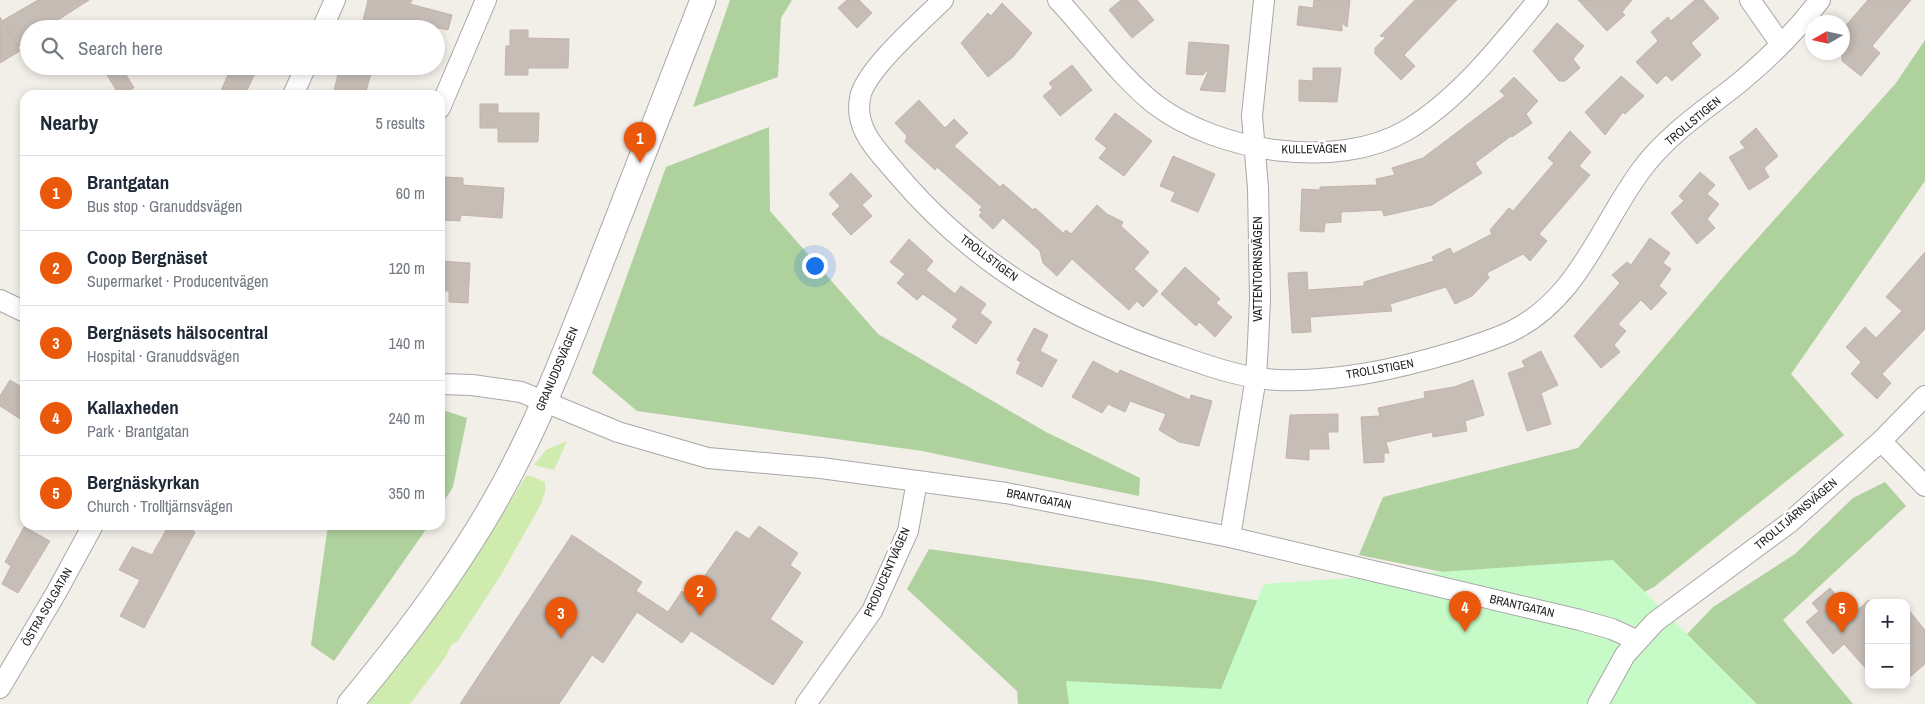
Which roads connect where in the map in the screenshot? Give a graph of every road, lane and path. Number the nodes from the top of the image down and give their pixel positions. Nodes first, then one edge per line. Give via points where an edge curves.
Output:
1 (335, 0) edge
2 (486, 0) edge
3 (703, 0) edge
4 (943, 0) edge
5 (1058, 0) edge
6 (1264, 0) edge
7 (1538, 0) edge
8 (1750, 0) edge
9 (1820, 0) edge
10 (326, 20) edge
11 (1780, 43) junction
12 (302, 75) edge
13 (295, 90) edge
14 (445, 96) edge
15 (1255, 147) junction
16 (0, 300) edge
17 (20, 310) edge
18 (1256, 377) junction
19 (445, 384) edge
20 (1925, 396) edge
21 (544, 400) junction
22 (1882, 441) junction
23 (917, 481) junction
24 (1925, 486) edge
25 (90, 530) edge
26 (1230, 536) junction
27 (1636, 640) junction
28 (0, 688) edge
29 (350, 704) edge
30 (806, 704) edge
31 (1598, 704) edge

1 - 10 street
2 - 14 street
3 - 21 street, GRANUDDSVÄGEN
4 - 18 street, TROLLSTIGEN via 885,60 861,91 859,118 865,135 903,181 997,268 1048,300 1088,322 1136,342
5 - 15 street, KULLEVÄGEN via 1154,103 1210,135
6 - 15 street, VATTENTORNSVÄGEN via 1252,116
7 - 15 street, KULLEVÄGEN via 1452,96 1406,131 1378,143 1355,148 1315,152
8 - 11 street
9 - 11 street, TROLLSTIGEN
11 - 18 street, TROLLSTIGEN via 1742,80 1669,139 1645,165 1614,210 1583,266 1539,315 1511,331 1475,345 1365,375 1301,380
12 - 13 street
15 - 18 street, VATTENTORNSVÄGEN via 1260,299
16 - 17 street
18 - 26 street, VATTENTORNSVÄGEN
19 - 21 street, BRANTGATAN via 501,388
20 - 22 street, TROLLTJÄRNSVÄGEN
21 - 23 street, BRANTGATAN via 618,432 708,458
21 - 29 street, GRANUDDSVÄGEN via 520,454 479,529 403,641
22 - 24 street
22 - 27 street, TROLLTJÄRNSVÄGEN via 1789,523 1673,607
23 - 26 street, BRANTGATAN via 1006,493
23 - 30 street, PRODUCENTVÄGEN via 908,531 872,611
25 - 28 street, ÖSTRA SOLGATAN
26 - 27 street, BRANTGATAN via 1580,620
27 - 31 street, TROLLTJÄRNSVÄGEN

